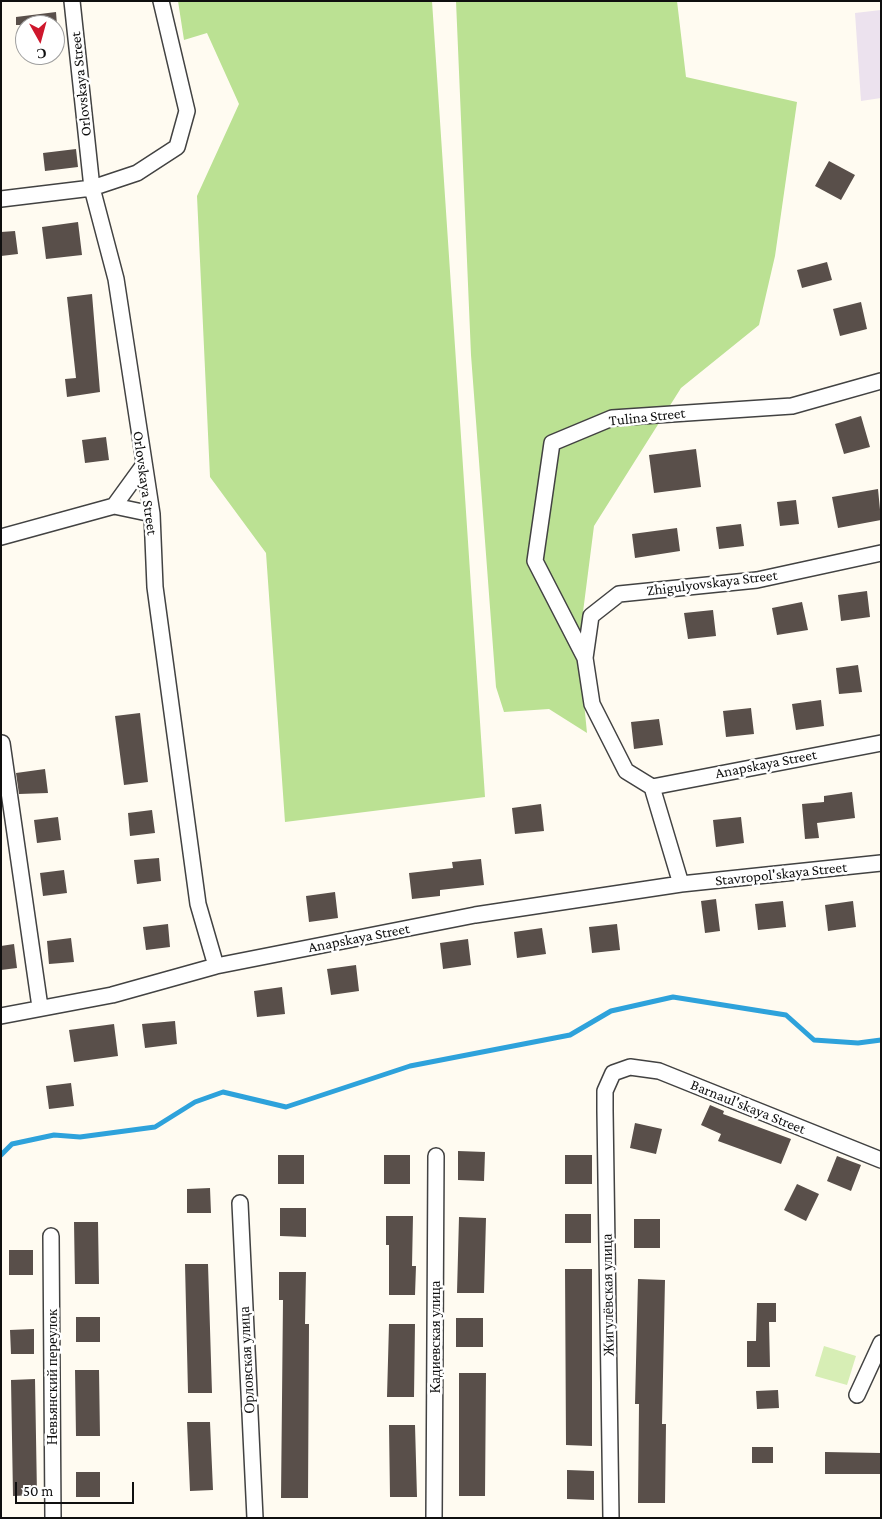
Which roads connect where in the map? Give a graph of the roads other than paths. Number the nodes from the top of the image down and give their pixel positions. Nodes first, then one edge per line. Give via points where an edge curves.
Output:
1 (72, 1) edge
2 (161, 1) edge
3 (92, 188) junction
4 (1, 199) edge
5 (881, 382) edge
6 (143, 466) junction
7 (114, 506) junction
8 (152, 514) junction
9 (1, 537) edge
10 (881, 553) edge
11 (584, 658) junction
12 (2, 743) edge
13 (881, 743) edge
14 (652, 787) junction
15 (881, 863) edge
16 (681, 884) junction
17 (216, 966) junction
18 (40, 1006) junction
19 (1, 1016) edge
20 (613, 1073) joint
21 (436, 1156) dead end
22 (881, 1160) edge
23 (240, 1203) dead end
24 (51, 1236) dead end
25 (881, 1343) edge
26 (857, 1395) dead end
27 (53, 1518) edge
28 (255, 1518) edge
29 (434, 1518) edge
30 (610, 1518) edge

1 - 3 street, Orlovskaya Street
2 - 3 street via 187,111 177,147 137,173
3 - 4 street
3 - 6 street, Orlovskaya Street via 116,279
5 - 11 street, Tulina Street via 792,406 612,418 552,442 535,561
6 - 7 street
6 - 8 street, Orlovskaya Street
7 - 8 street
7 - 9 street
8 - 17 street, Orlovskaya Street via 156,587 198,904
10 - 11 street, Zhigulyovskaya Street via 758,580 619,594 591,616
11 - 14 street via 592,704 626,771
12 - 18 street
13 - 14 street, Anapskaya Street
14 - 16 street
15 - 16 street, Stavropol'skaya Street
16 - 17 street, Anapskaya Street via 475,915
17 - 18 street, Anapskaya Street via 112,994
18 - 19 street, Anapskaya Street
20 - 22 street, Barnaul'skaya Street via 630,1067 659,1071
20 - 30 street, Жигулёвская улица via 606,1091 605,1111
21 - 29 street, Кадиевская улица
23 - 28 street, Орловская улица
24 - 27 street, Невьянский переулок
25 - 26 street

